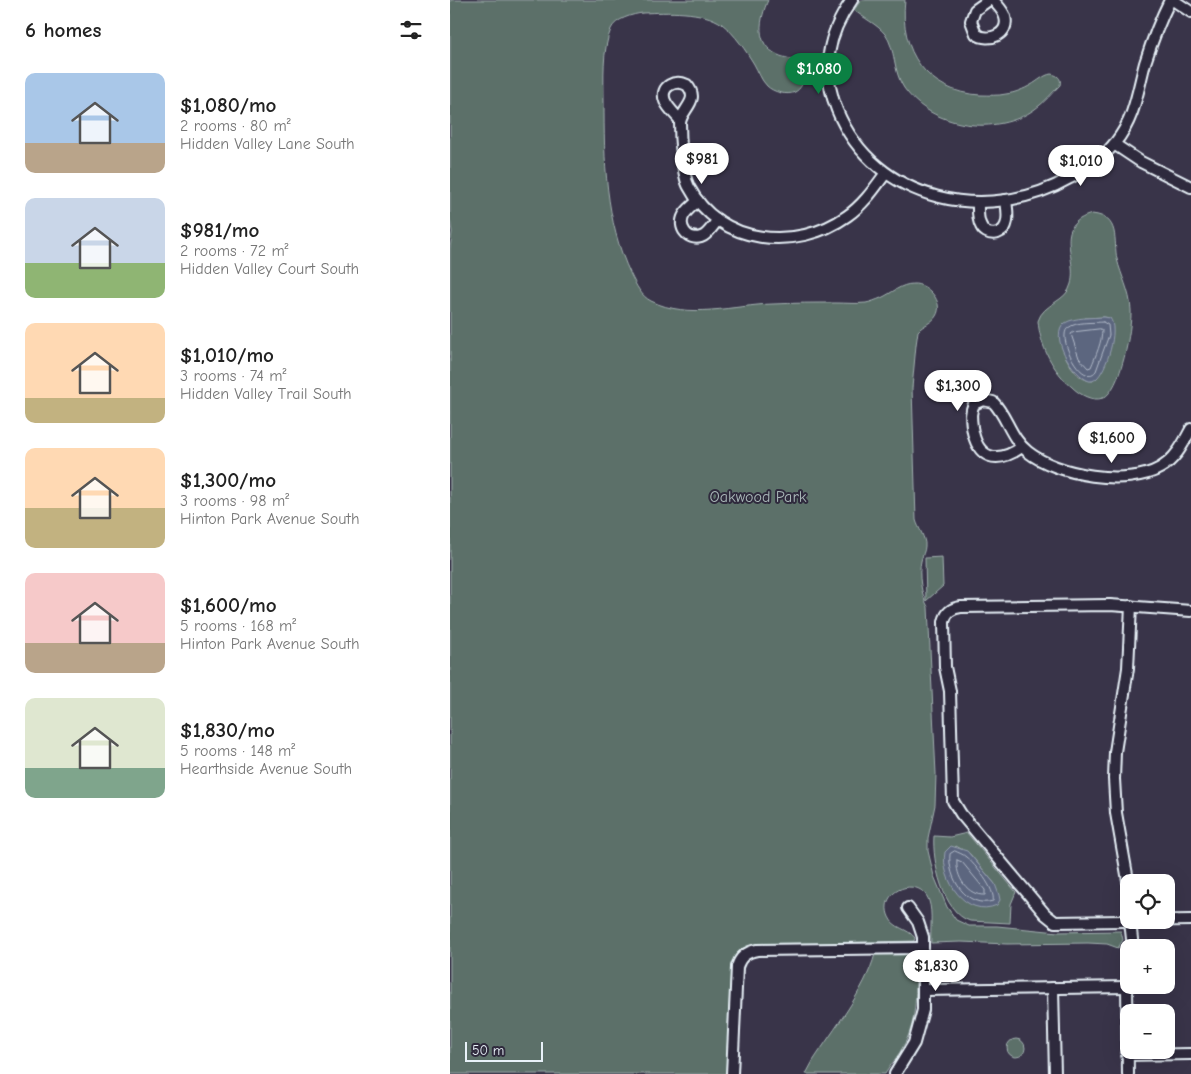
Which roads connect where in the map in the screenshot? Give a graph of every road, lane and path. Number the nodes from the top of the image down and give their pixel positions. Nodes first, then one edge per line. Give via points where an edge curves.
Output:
1 (852, 0) edge
2 (988, 0) edge
3 (993, 0) edge
4 (1171, 0) edge
5 (1191, 12) edge
6 (680, 120) dead end
7 (1114, 144) junction
8 (885, 174) junction
9 (1191, 187) edge
10 (1006, 200) junction
11 (698, 201) junction
12 (978, 202) junction
13 (718, 220) junction
14 (1191, 429) edge
15 (1022, 447) junction
16 (1131, 606) junction
17 (1191, 611) edge
18 (1127, 874) edge
19 (908, 908) dead end
20 (1175, 920) edge
21 (1191, 920) edge
22 (1120, 921) edge
23 (923, 948) junction
24 (1120, 982) edge
25 (1053, 988) junction
26 (924, 990) junction
27 (1175, 1054) edge
28 (1191, 1054) edge
29 (1127, 1059) edge
30 (732, 1074) edge
31 (895, 1074) edge
32 (1055, 1074) edge
33 (1128, 1074) edge

1 - 8 street via 839,19 831,40 830,85 848,132 862,152
2 - 3 street via 975,10 971,21 976,34 986,38 998,35 1005,23 1004,14
4 - 5 street
4 - 7 street via 1150,49 1132,114
6 - 11 street via 685,178
7 - 9 street via 1141,162
7 - 10 street via 1091,165 1064,182
8 - 12 street via 921,192 950,200
8 - 13 street via 851,213 809,235 780,239 755,236
10 - 12 street
10 - 12 street via 1006,224 992,234 981,227
11 - 13 street
11 - 13 street via 682,219 684,233 701,237
14 - 15 street via 1177,454 1165,465 1152,472 1131,476 1099,476 1068,471 1036,458
15 - 15 street via 993,402 983,400 974,404 971,412 974,437 982,452 1001,457
16 - 17 street
16 - 18 street via 1128,668 1114,779
16 - 22 street via 961,607 950,610 944,622 955,807 1052,920
19 - 23 street via 921,928
20 - 21 street
23 - 26 street
23 - 30 street via 756,950 746,954 737,967
24 - 25 street
25 - 26 street
25 - 32 street
26 - 31 street via 918,1034
27 - 28 street
29 - 33 street

